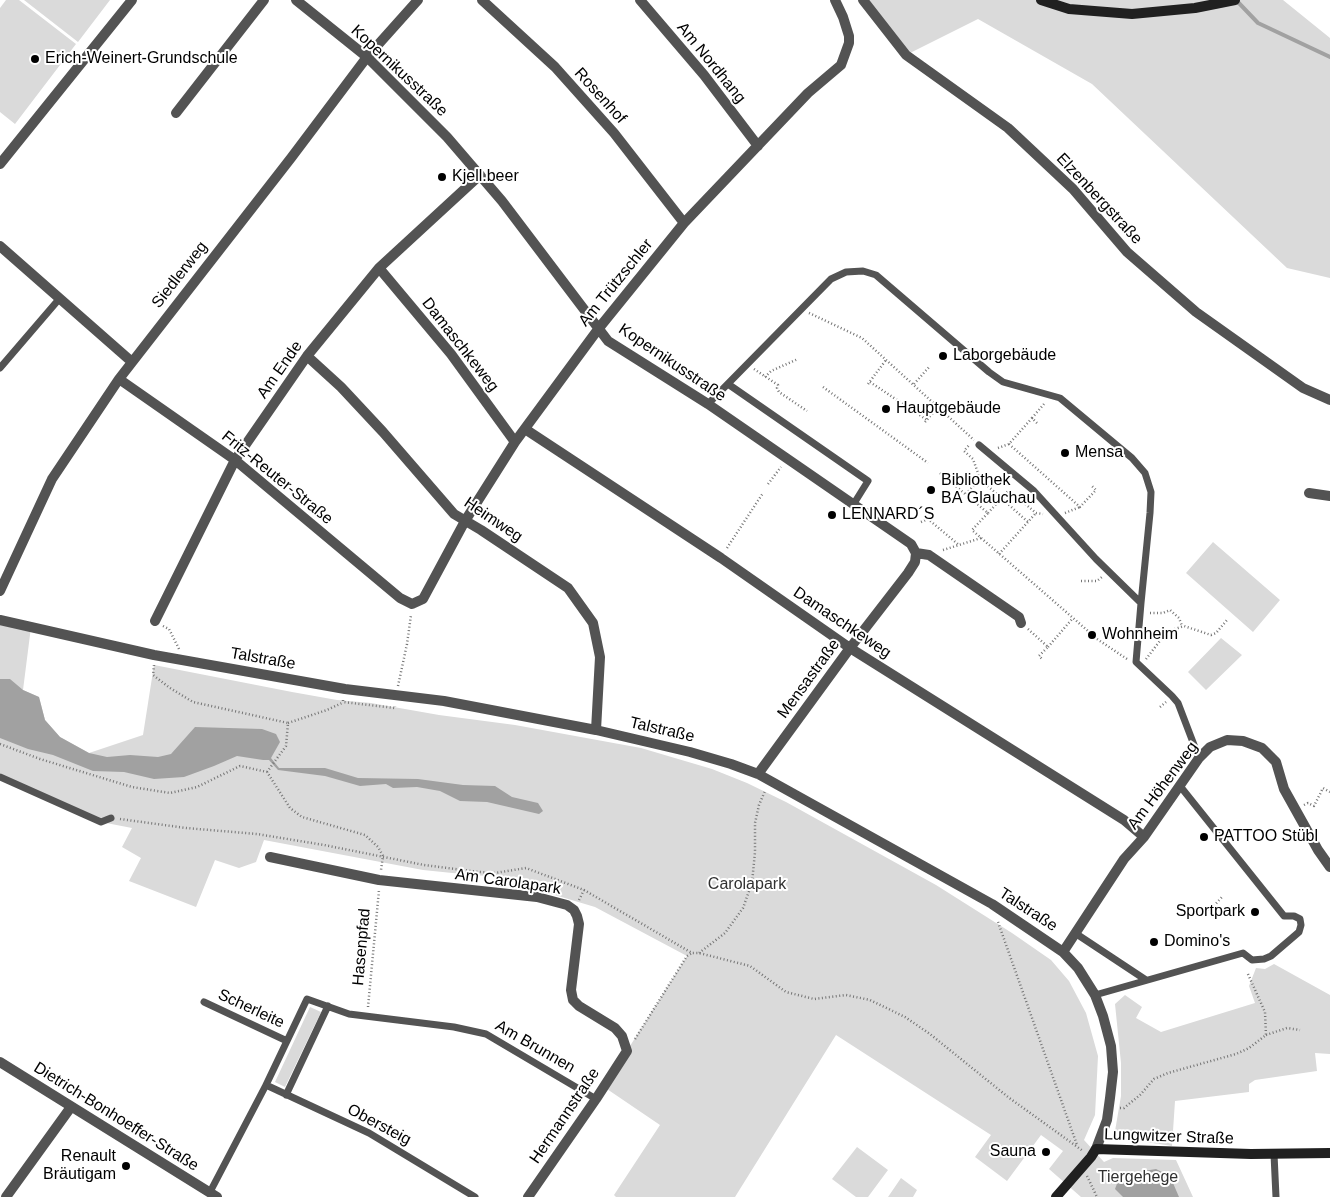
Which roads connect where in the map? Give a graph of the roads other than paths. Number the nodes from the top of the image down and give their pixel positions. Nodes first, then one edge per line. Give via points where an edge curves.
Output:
1 (132, 0) edge
2 (264, 0) edge
3 (296, 0) edge
4 (418, 0) edge
5 (482, 0) edge
6 (640, 0) edge
7 (835, 0) edge
8 (863, 0) edge
9 (1041, 0) edge
10 (1230, 1) edge
11 (367, 57) junction
12 (176, 113) dead end
13 (758, 146) junction
14 (0, 164) edge
15 (480, 175) junction
16 (684, 223) junction
17 (0, 246) edge
18 (378, 268) junction
19 (60, 298) junction
20 (599, 328) junction
21 (307, 356) junction
22 (132, 362) junction
23 (0, 368) edge
24 (120, 379) junction
25 (728, 384) junction
26 (1330, 400) edge
27 (708, 404) junction
28 (525, 429) junction
29 (515, 442) junction
30 (979, 445) road end
31 (235, 460) junction
32 (1309, 493) dead end
33 (1330, 496) edge
34 (854, 505) junction
35 (465, 521) junction
36 (916, 553) junction
37 (0, 591) edge
38 (1141, 603) junction
39 (412, 604) joint
40 (0, 620) edge
41 (155, 621) road end
42 (1022, 623) dead end
43 (850, 648) junction
44 (596, 730) junction
45 (1199, 758) junction
46 (758, 774) junction
47 (0, 777) edge
48 (1180, 786) junction
49 (111, 818) road end
50 (1144, 837) junction
51 (270, 857) dead end
52 (1330, 867) edge
53 (1075, 933) junction
54 (1063, 952) junction
55 (1146, 980) junction
56 (1095, 995) junction
57 (204, 1002) dead end
58 (328, 1006) junction
59 (287, 1041) junction
60 (627, 1051) joint
61 (0, 1062) edge
62 (266, 1085) junction
63 (286, 1095) junction
64 (596, 1099) junction
65 (71, 1107) junction
66 (1094, 1153) junction
67 (1330, 1153) edge
68 (1274, 1154) junction
69 (211, 1195) edge
70 (6, 1197) edge
71 (475, 1197) edge
72 (528, 1197) edge
73 (1056, 1197) edge
74 (1276, 1197) edge

1 - 14 street
2 - 12 street
3 - 11 street, Kopernikusstraße
4 - 11 street, Siedlerweg
5 - 16 street, Rosenhof via 555,68 614,133
6 - 13 street, Am Nordhang via 704,75
7 - 13 street, Am Trützschler via 849,36 841,65 808,93
8 - 26 street, Elzenbergstraße via 906,56 1008,128 1073,189 1127,252 1196,312 1303,388
9 - 10 street via 1069,9 1132,14
11 - 15 street, Kopernikusstraße
11 - 22 street, Siedlerweg
13 - 16 street, Am Trützschler
15 - 18 street, Am Ende
15 - 20 street, Kopernikusstraße
16 - 20 street, Am Trützschler
17 - 19 street
18 - 21 street, Am Ende
18 - 29 street, Damaschkeweg via 451,354
19 - 22 street
19 - 23 lane
20 - 27 street, Kopernikusstraße via 608,341
20 - 28 street, Am Trützschler
21 - 31 street, Am Ende
21 - 35 street, Heimweg via 341,387 454,514
22 - 24 street, Siedlerweg
24 - 31 street, Fritz-Reuter-Straße
24 - 37 street, Siedlerweg via 52,479
25 - 27 lane
25 - 34 lane via 868,481
25 - 38 lane via 831,280 846,272 864,271 876,275 1002,382 1060,398 1132,458 1145,473 1151,492
27 - 34 street, Kopernikusstraße
28 - 29 street, Am Trützschler
28 - 43 street, Damaschkeweg
29 - 35 street, Am Trützschler
30 - 38 lane via 1034,491
31 - 39 street, Fritz-Reuter-Straße via 400,598
31 - 41 street, Am Ende
32 - 33 street
34 - 36 street, Kopernikusstraße via 911,544
35 - 39 street, Am Trützschler via 423,599
35 - 44 street, Heimweg via 568,588 593,623 600,657
36 - 42 street, Kopernikusstraße via 929,555 1019,617
36 - 43 street, Mensastraße via 908,573
38 - 45 lane via 1136,662 1178,703
40 - 44 street, Talstraße via 154,655 345,689 444,701
43 - 46 street, Mensastraße
43 - 50 street, Damaschkeweg via 1124,820
44 - 46 street, Talstraße via 690,752
45 - 48 street, Am Höhenweg
45 - 52 street, Am Höhenweg via 1210,747 1226,740 1243,741 1262,748 1276,762 1284,789
46 - 54 street, Talstraße via 992,904
47 - 49 lane via 100,822
48 - 50 street, Am Höhenweg
48 - 55 lane via 1284,916 1300,919 1301,925 1299,932 1264,959 1252,960 1243,953
50 - 53 street, Am Höhenweg via 1124,859
51 - 60 street, Am Carolapark via 380,880 537,897 567,906 574,910 578,924 571,990 573,1000 616,1028
53 - 54 street, Am Höhenweg
53 - 55 lane
54 - 56 street, Talstraße
55 - 56 lane
56 - 66 street, Talstraße via 1111,1046 1112,1072 1107,1120
57 - 59 lane, Scherleite
58 - 59 lane, Am Brunnen via 307,999
58 - 63 lane
58 - 64 lane, Am Brunnen via 350,1014 454,1026 486,1034
59 - 62 lane
60 - 64 street, Hermannstraße
61 - 65 street, Dietrich-Bonhoeffer-Straße
62 - 63 lane, Obersteig
62 - 69 lane
63 - 71 lane, Obersteig via 369,1133
64 - 72 street, Hermannstraße
65 - 69 street, Dietrich-Bonhoeffer-Straße
65 - 70 street
66 - 68 street, Lungwitzer Straße
66 - 73 street, Lungwitzer Straße
67 - 68 street, Lungwitzer Straße
68 - 74 lane

